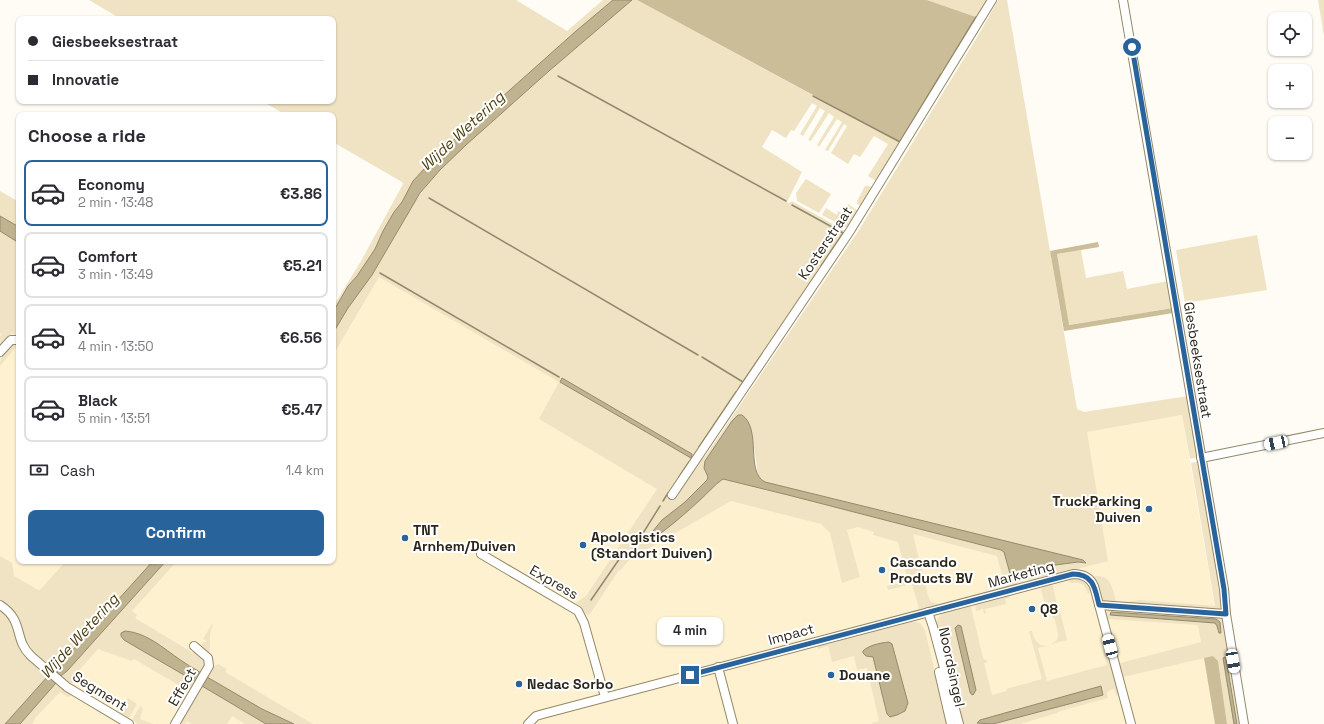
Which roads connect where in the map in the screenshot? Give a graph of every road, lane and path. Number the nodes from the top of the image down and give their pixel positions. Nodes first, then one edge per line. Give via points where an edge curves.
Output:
1 (992, 0) edge
2 (1123, 0) edge
3 (16, 340) edge
4 (0, 352) edge
5 (1324, 433) edge
6 (1202, 458) junction
7 (672, 495) dead end
8 (481, 554) dead end
9 (0, 605) edge
10 (1099, 605) junction
11 (928, 612) junction
12 (1226, 614) junction
13 (194, 646) dead end
14 (718, 667) junction
15 (605, 697) junction
16 (129, 724) edge
17 (175, 724) edge
18 (528, 724) edge
19 (733, 724) edge
20 (951, 724) edge
21 (959, 724) edge
22 (1131, 724) edge
23 (1244, 724) edge

1 - 7 street, Kosterstraat via 850,231
2 - 6 street, Giesbeeksestraat
3 - 4 street via 11,340
5 - 6 street
6 - 12 street, Giesbeeksestraat
8 - 15 street, Express via 578,611 584,623
9 - 16 street, Segment via 14,618 26,651 67,687
10 - 11 street, Marketing via 1090,580 1082,574 1073,574
10 - 12 street
10 - 22 street, Marketing
11 - 14 street, Impact
11 - 20 street, Noordsingel via 929,628
11 - 21 street, Noordsingel
12 - 23 street, Giesbeeksestraat
13 - 17 street, Effect via 208,658 210,664
14 - 15 street, Impact
14 - 19 street
15 - 18 street, Impact via 536,716

